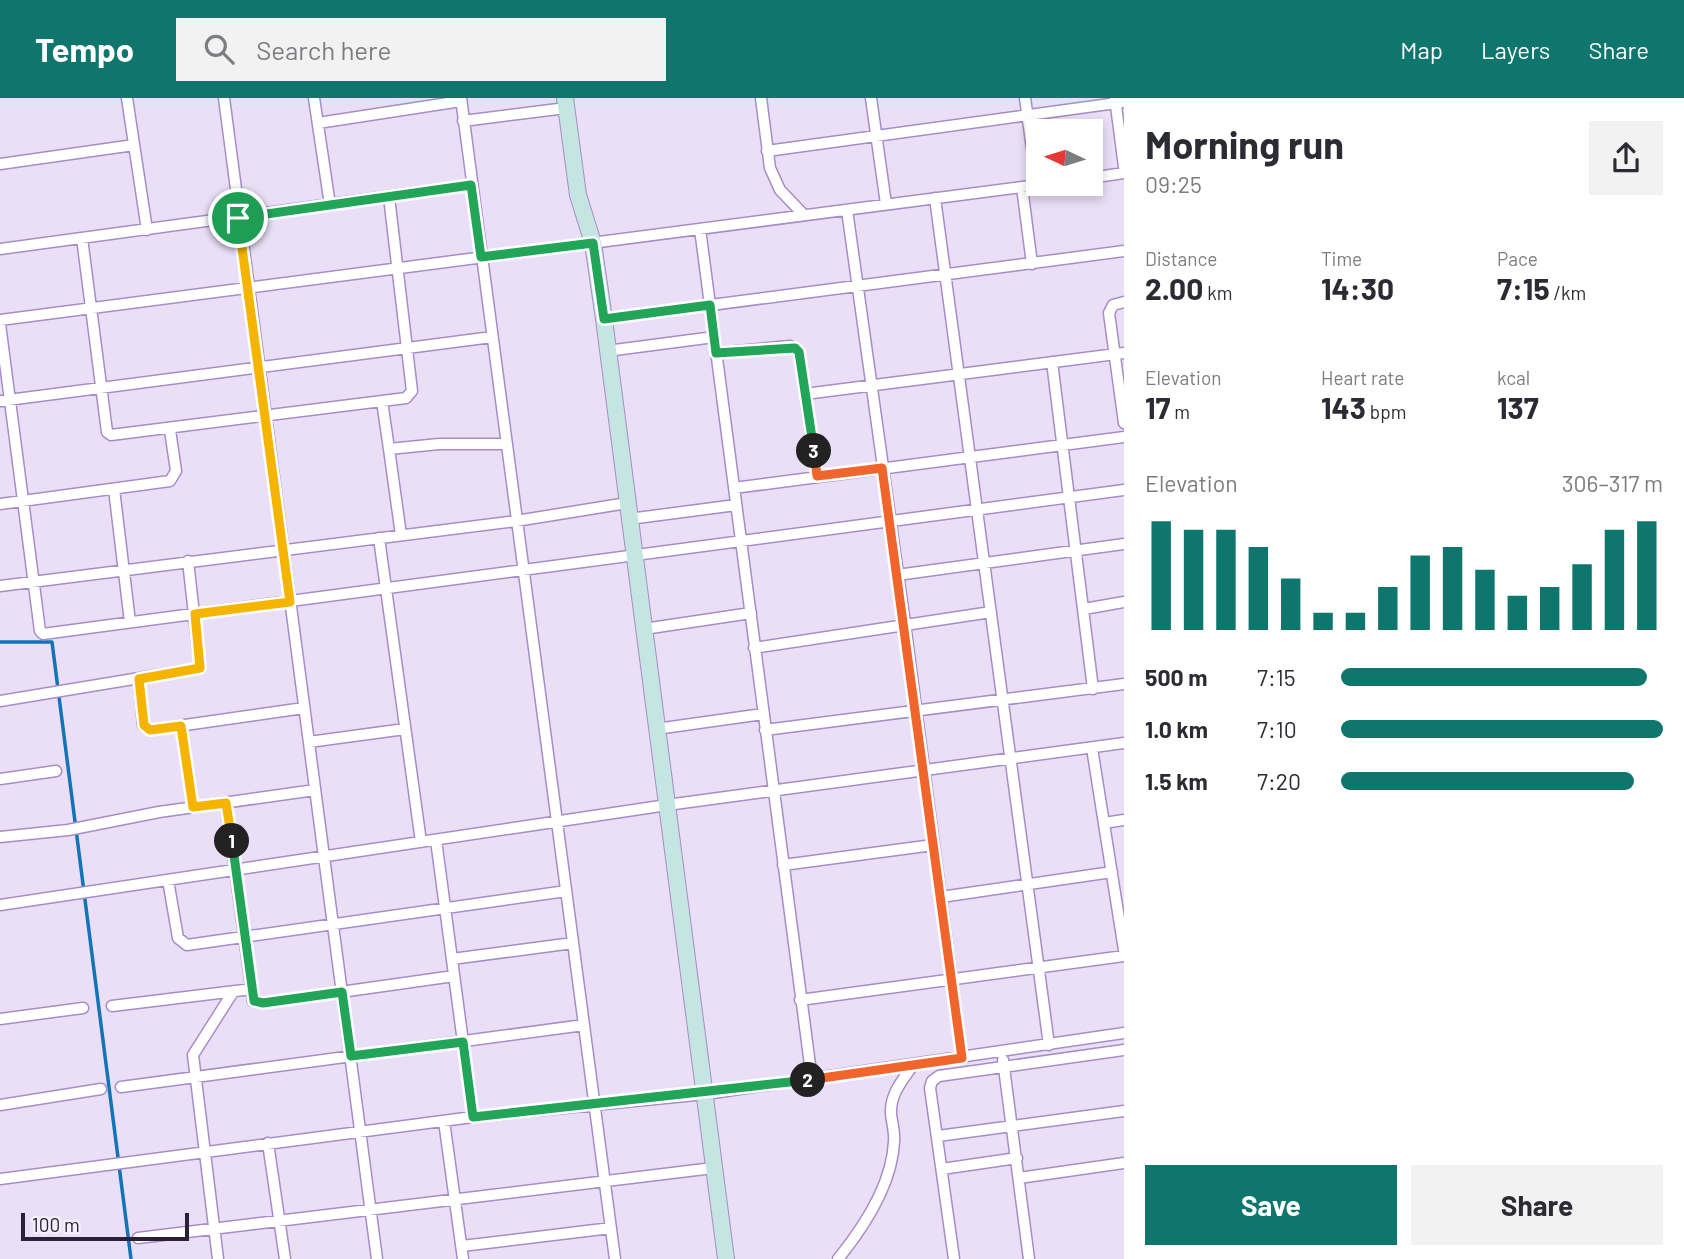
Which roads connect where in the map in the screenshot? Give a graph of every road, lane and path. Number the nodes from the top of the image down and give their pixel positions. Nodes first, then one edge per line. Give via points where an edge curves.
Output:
1 (127, 98) edge
2 (224, 98) edge
3 (314, 98) edge
4 (761, 98) edge
5 (871, 98) edge
6 (1025, 98) edge
7 (461, 100) edge
8 (1118, 101) edge
9 (565, 103) edge
10 (1027, 117) junction
11 (463, 121) junction
12 (317, 123) junction
13 (876, 138) junction
14 (134, 145) junction
15 (767, 151) junction
16 (0, 164) edge
17 (1124, 167) edge
18 (1124, 173) edge
19 (1103, 176) edge
20 (471, 185) junction
21 (1026, 186) edge
22 (1022, 187) junction
23 (389, 197) junction
24 (935, 198) junction
25 (886, 204) junction
26 (330, 205) junction
27 (847, 210) junction
28 (804, 215) junction
29 (238, 218) junction
30 (700, 229) junction
31 (147, 230) junction
32 (82, 238) junction
33 (593, 243) junction
34 (0, 249) edge
35 (1124, 251) edge
36 (481, 257) junction
37 (1032, 264) junction
38 (398, 269) junction
39 (946, 274) junction
40 (856, 286) junction
41 (249, 288) junction
42 (1124, 302) edge
43 (710, 305) junction
44 (91, 309) junction
45 (604, 319) junction
46 (0, 322) edge
47 (492, 337) junction
48 (714, 337) junction
49 (407, 347) junction
50 (607, 351) junction
51 (716, 353) junction
52 (1119, 354) edge
53 (1052, 362) junction
54 (260, 367) junction
55 (959, 374) junction
56 (871, 385) junction
57 (101, 389) junction
58 (805, 394) junction
59 (5, 400) edge
60 (382, 401) junction
61 (266, 415) junction
62 (1124, 423) edge
63 (170, 429) junction
64 (1124, 437) edge
65 (506, 444) junction
66 (1063, 445) junction
67 (389, 449) junction
68 (970, 458) junction
69 (882, 468) junction
70 (817, 476) junction
71 (734, 488) junction
72 (114, 489) junction
73 (1124, 490) edge
74 (1070, 497) junction
75 (23, 501) junction
76 (0, 504) edge
77 (736, 505) junction
78 (977, 509) junction
79 (628, 511) junction
80 (516, 521) junction
81 (889, 521) junction
82 (401, 535) junction
83 (379, 538) junction
84 (741, 541) junction
85 (1124, 544) edge
86 (283, 550) junction
87 (1077, 550) junction
88 (634, 555) junction
89 (188, 561) junction
90 (985, 564) junction
91 (124, 570) junction
92 (522, 570) junction
93 (898, 575) junction
94 (33, 582) junction
95 (0, 586) edge
96 (386, 590) junction
97 (290, 602) junction
98 (1124, 603) edge
99 (1084, 608) junction
100 (991, 612) junction
101 (751, 613) junction
102 (195, 614) junction
103 (130, 622) junction
104 (905, 624) junction
105 (644, 629) junction
106 (754, 648) junction
107 (139, 679) junction
108 (1124, 684) edge
109 (1093, 688) junction
110 (0, 701) edge
111 (1003, 701) junction
112 (304, 708) junction
113 (916, 712) junction
114 (763, 714) junction
115 (181, 726) junction
116 (405, 729) junction
117 (656, 729) junction
118 (765, 730) junction
119 (309, 742) junction
120 (1124, 743) edge
121 (1093, 748) junction
122 (1010, 759) junction
123 (923, 770) junction
124 (56, 771) dead end
125 (0, 779) edge
126 (315, 790) junction
127 (773, 790) junction
128 (226, 803) junction
129 (667, 805) junction
130 (193, 807) junction
131 (1124, 820) edge
132 (556, 822) junction
133 (1104, 823) junction
134 (0, 837) edge
135 (436, 840) junction
136 (421, 842) junction
137 (933, 845) junction
138 (324, 857) junction
139 (783, 865) junction
140 (236, 870) junction
141 (1112, 872) junction
142 (168, 880) junction
143 (1028, 885) junction
144 (566, 891) junction
145 (941, 897) junction
146 (0, 905) edge
147 (445, 910) junction
148 (333, 927) junction
149 (245, 938) junction
150 (573, 943) junction
151 (1124, 950) edge
152 (1124, 956) edge
153 (452, 959) junction
154 (1038, 967) junction
155 (453, 976) junction
156 (951, 979) junction
157 (252, 989) junction
158 (233, 992) junction
159 (342, 992) junction
160 (800, 1000) junction
161 (112, 1006) dead end
162 (83, 1008) dead end
163 (0, 1020) edge
164 (583, 1026) junction
165 (1124, 1033) edge
166 (463, 1042) junction
167 (1049, 1045) junction
168 (1124, 1050) edge
169 (1002, 1052) junction
170 (351, 1056) junction
171 (962, 1058) junction
172 (913, 1065) junction
173 (1004, 1067) junction
174 (195, 1077) junction
175 (812, 1080) junction
176 (121, 1087) dead end
177 (101, 1090) dead end
178 (706, 1094) junction
179 (594, 1104) junction
180 (0, 1105) edge
181 (1124, 1111) edge
182 (473, 1117) junction
183 (444, 1121) junction
184 (1013, 1126) junction
185 (361, 1132) junction
186 (938, 1136) junction
187 (268, 1143) junction
188 (205, 1152) junction
189 (1017, 1158) junction
190 (1124, 1163) edge
191 (713, 1168) junction
192 (942, 1168) junction
193 (0, 1178) edge
194 (1019, 1178) junction
195 (606, 1181) junction
196 (454, 1198) junction
197 (370, 1208) junction
198 (279, 1221) junction
199 (214, 1228) junction
200 (611, 1228) junction
201 (138, 1238) dead end
202 (462, 1246) junction
203 (218, 1259) edge
204 (285, 1259) edge
205 (377, 1259) edge
206 (463, 1259) edge
207 (615, 1259) edge
208 (726, 1259) edge
209 (838, 1259) edge
210 (954, 1259) edge
211 (1029, 1259) edge

1 - 14 street
2 - 29 street
3 - 12 street
4 - 15 street
5 - 13 street
6 - 10 street
7 - 11 street
7 - 12 street
8 - 10 street
8 - 17 street
9 - 11 street
9 - 33 street via 578,195
10 - 13 street
11 - 20 street
12 - 26 street
13 - 15 street
13 - 25 street
14 - 16 street
14 - 31 street
15 - 28 street via 779,190
18 - 19 street
20 - 23 street
20 - 36 street
21 - 22 street
22 - 24 street
22 - 37 street
23 - 26 street
23 - 38 street
24 - 25 street
24 - 39 street
25 - 27 street
26 - 29 street
27 - 28 street
27 - 40 street
28 - 30 street
29 - 31 street
29 - 41 street
30 - 33 street
30 - 43 street
31 - 32 street
32 - 34 street
32 - 44 street
33 - 36 street
33 - 45 street
35 - 37 street
36 - 38 street
36 - 47 street
37 - 39 street
38 - 41 street
38 - 49 street
39 - 40 street
39 - 55 street
40 - 43 street
40 - 56 street
41 - 44 street
41 - 54 street
42 - 52 street via 1113,305 1109,313
43 - 45 street
43 - 48 street
44 - 46 street
44 - 57 street
45 - 50 street
46 - 59 street
47 - 49 street
47 - 65 street
48 - 50 street
48 - 51 street
49 - 54 street
49 - 60 street via 412,391 406,398
50 - 79 street
51 - 58 street via 795,348
51 - 71 street
52 - 53 street
52 - 62 street
53 - 55 street
53 - 66 street
54 - 57 street
54 - 61 street
55 - 56 street
55 - 68 street
56 - 58 street
56 - 69 street
57 - 59 street
57 - 63 street via 111,436
58 - 70 street
59 - 75 street
60 - 61 street
60 - 67 street
61 - 63 street
61 - 86 street
63 - 72 street via 175,477
64 - 66 street
65 - 67 street
65 - 80 street
66 - 68 street
66 - 74 street
67 - 82 street
68 - 69 street
68 - 78 street
69 - 70 street
69 - 81 street
70 - 71 street
71 - 77 street
72 - 75 street
72 - 91 street
73 - 74 street
74 - 78 street
74 - 87 street
75 - 76 street
75 - 94 street
77 - 79 street
77 - 84 street
78 - 81 street
78 - 90 street
79 - 80 street
79 - 88 street
80 - 82 street
80 - 92 street
81 - 84 street
81 - 93 street
82 - 83 street
83 - 86 street
83 - 96 street
84 - 88 street
84 - 101 street
85 - 87 street
86 - 89 street
86 - 97 street
87 - 90 street
87 - 99 street
88 - 92 street
88 - 105 street
89 - 91 street
89 - 102 street
90 - 93 street
90 - 100 street
91 - 94 street
91 - 103 street
92 - 96 street
92 - 132 street
93 - 104 street
94 - 95 street
94 - 103 street via 43,634
96 - 97 street
96 - 116 street
97 - 102 street
97 - 112 street
98 - 99 street
99 - 109 street
100 - 104 street
100 - 111 street
101 - 105 street
101 - 106 street
102 - 103 street
102 - 107 street via 200,668
104 - 106 street
104 - 113 street
105 - 117 street
106 - 114 street
107 - 110 street
107 - 115 street via 146,729
108 - 109 street
109 - 111 street
111 - 113 street
111 - 122 street
112 - 115 street
112 - 119 street
113 - 118 street
113 - 123 street
114 - 117 street
114 - 118 street
115 - 130 street
116 - 119 street
116 - 136 street
117 - 129 street
118 - 127 street
119 - 126 street
120 - 121 street
121 - 122 street
121 - 133 street
122 - 123 street
122 - 143 street
123 - 127 street
123 - 137 street
124 - 125 street
126 - 128 street
126 - 138 street
127 - 129 street
127 - 139 street
128 - 130 street
128 - 140 street
129 - 132 street
129 - 178 street
130 - 134 street via 76,829
131 - 133 street
132 - 135 street
132 - 144 street
133 - 141 street
135 - 136 street
135 - 147 street
136 - 138 street
137 - 139 street
137 - 145 street
138 - 140 street
138 - 148 street
139 - 160 street
140 - 142 street
140 - 149 street
141 - 143 street
141 - 151 street
142 - 146 street
142 - 149 street via 182,944
143 - 145 street
143 - 154 street
144 - 147 street
144 - 150 street
145 - 156 street
147 - 148 street
147 - 153 street
148 - 149 street
148 - 159 street
149 - 157 street
150 - 153 street
150 - 164 street
152 - 154 street
153 - 155 street
154 - 156 street
154 - 167 street
155 - 159 street
155 - 166 street
156 - 160 street
156 - 171 street
157 - 158 street
157 - 159 street via 258,1004
158 - 161 street
158 - 174 street via 194,1050
159 - 170 street
160 - 175 street
162 - 163 street
164 - 166 street
164 - 179 street
165 - 167 street
166 - 170 street
166 - 182 street
167 - 169 street
168 - 173 street
169 - 171 street
169 - 173 street
170 - 174 street
170 - 185 street
171 - 172 street
172 - 175 street
172 - 209 street via 891,1103 894,1141 878,1199 859,1234
173 - 184 street
173 - 186 street via 939,1076 932,1081
174 - 176 street
174 - 188 street
175 - 178 street
177 - 180 street
178 - 179 street
178 - 191 street
179 - 182 street
179 - 195 street
181 - 184 street
182 - 183 street
183 - 185 street
183 - 196 street
184 - 186 street
184 - 189 street
185 - 187 street
185 - 197 street
186 - 192 street
187 - 188 street
187 - 198 street
188 - 193 street
188 - 199 street
189 - 192 street
189 - 194 street
190 - 194 street
191 - 195 street
191 - 208 street
192 - 210 street
194 - 211 street
195 - 196 street
195 - 200 street
196 - 197 street
196 - 202 street
197 - 198 street
197 - 205 street
198 - 199 street
198 - 204 street
199 - 201 street
199 - 203 street
200 - 202 street
200 - 207 street
202 - 206 street

